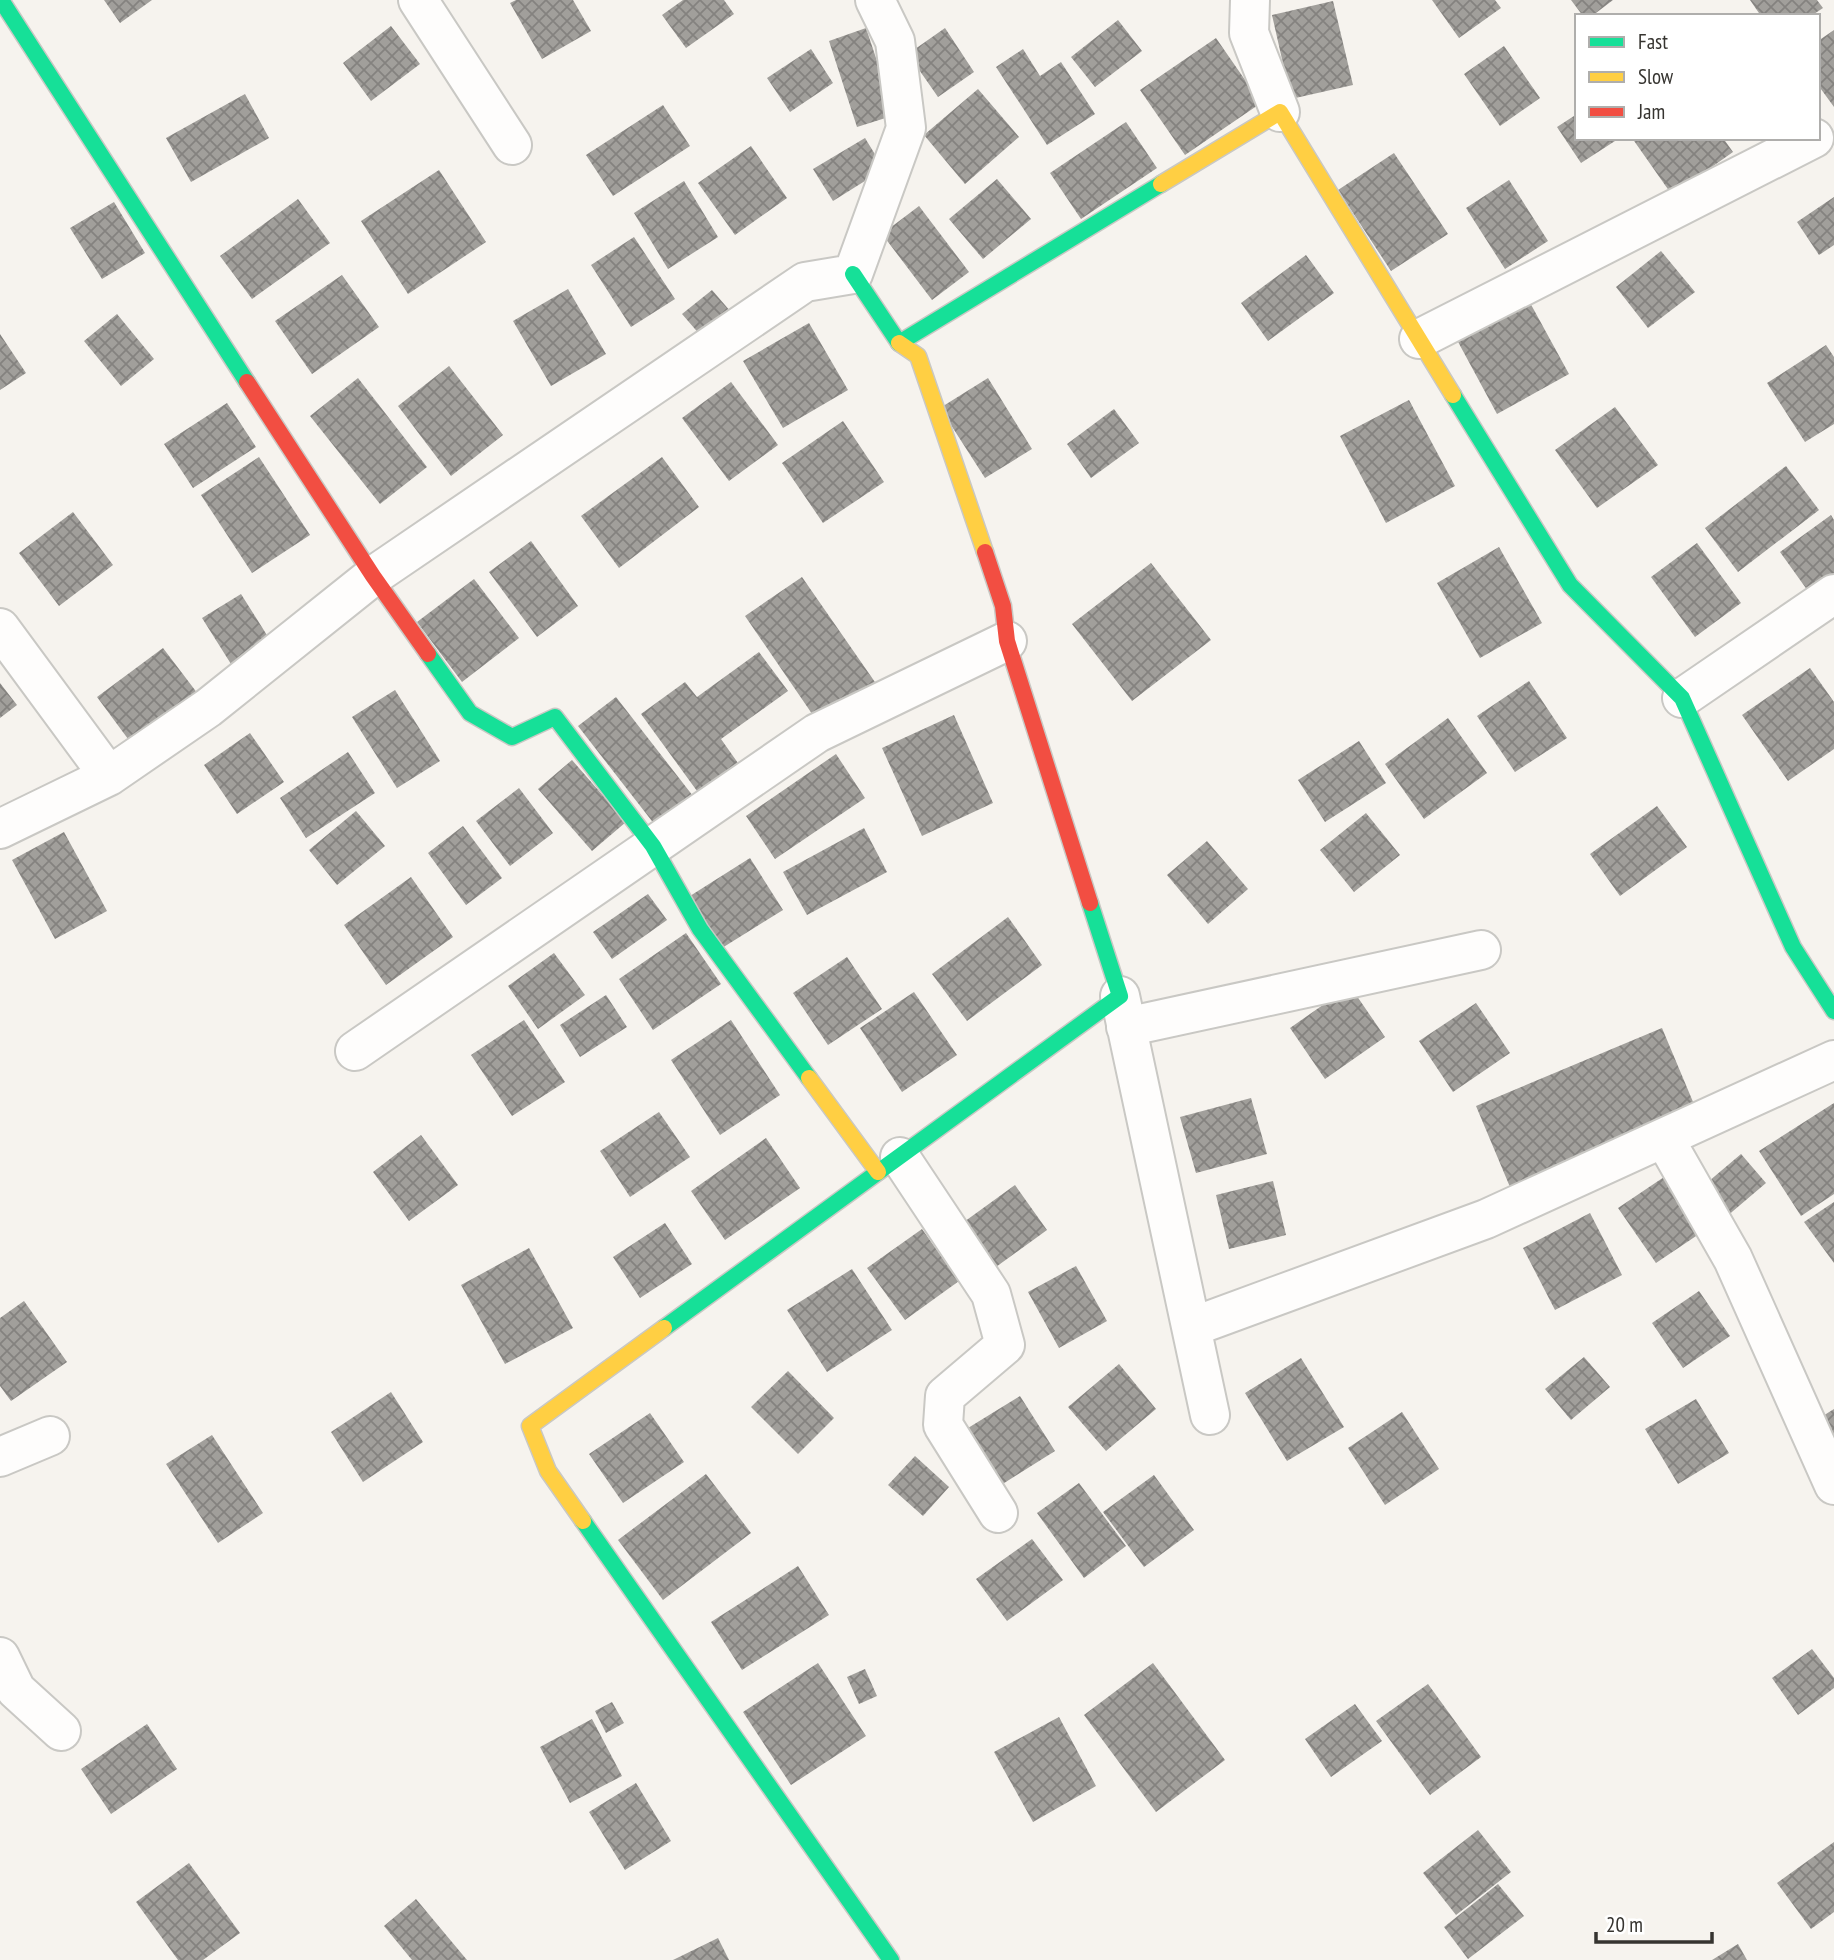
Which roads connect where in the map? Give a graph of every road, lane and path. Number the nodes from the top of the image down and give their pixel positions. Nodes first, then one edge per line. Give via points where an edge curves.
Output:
1 (1, 0) edge
2 (418, 0) edge
3 (875, 0) edge
4 (1250, 0) edge
5 (1280, 112) junction
6 (1810, 140) edge
7 (512, 145) dead end
8 (853, 274) junction
9 (1419, 339) junction
10 (900, 343) junction
11 (373, 576) junction
12 (1834, 594) edge
13 (0, 628) edge
14 (1007, 641) junction
15 (1682, 698) junction
16 (109, 776) junction
17 (0, 829) edge
18 (653, 846) junction
19 (1481, 950) dead end
20 (1834, 1011) edge
21 (1123, 1012) junction
22 (355, 1051) dead end
23 (1834, 1060) edge
24 (1664, 1138) junction
25 (889, 1164) junction
26 (1192, 1326) junction
27 (1210, 1415) dead end
28 (50, 1436) dead end
29 (0, 1457) edge
30 (1834, 1485) edge
31 (998, 1513) dead end
32 (0, 1657) edge
33 (61, 1731) dead end
34 (891, 1960) edge

1 - 11 street
2 - 7 street
3 - 8 street via 895,41 906,128
4 - 5 street via 1249,33
5 - 9 street
5 - 10 street
6 - 9 street
8 - 10 street
8 - 11 street via 805,282
9 - 15 street via 1570,585
10 - 14 street via 918,356 1003,606
11 - 16 street via 208,708
11 - 18 street via 470,713 512,737 555,717
12 - 15 street
13 - 16 street
14 - 18 street via 817,733
14 - 21 street
15 - 20 street via 1793,947
16 - 17 street
18 - 22 street
18 - 25 street via 699,929
19 - 21 street
21 - 25 street
21 - 26 street
23 - 24 street
24 - 26 street via 1486,1219
24 - 30 street via 1733,1259
25 - 31 street via 991,1294 1005,1345 945,1396 943,1425
25 - 34 street via 530,1426 548,1471
26 - 27 street
28 - 29 street
32 - 33 street via 16,1690

